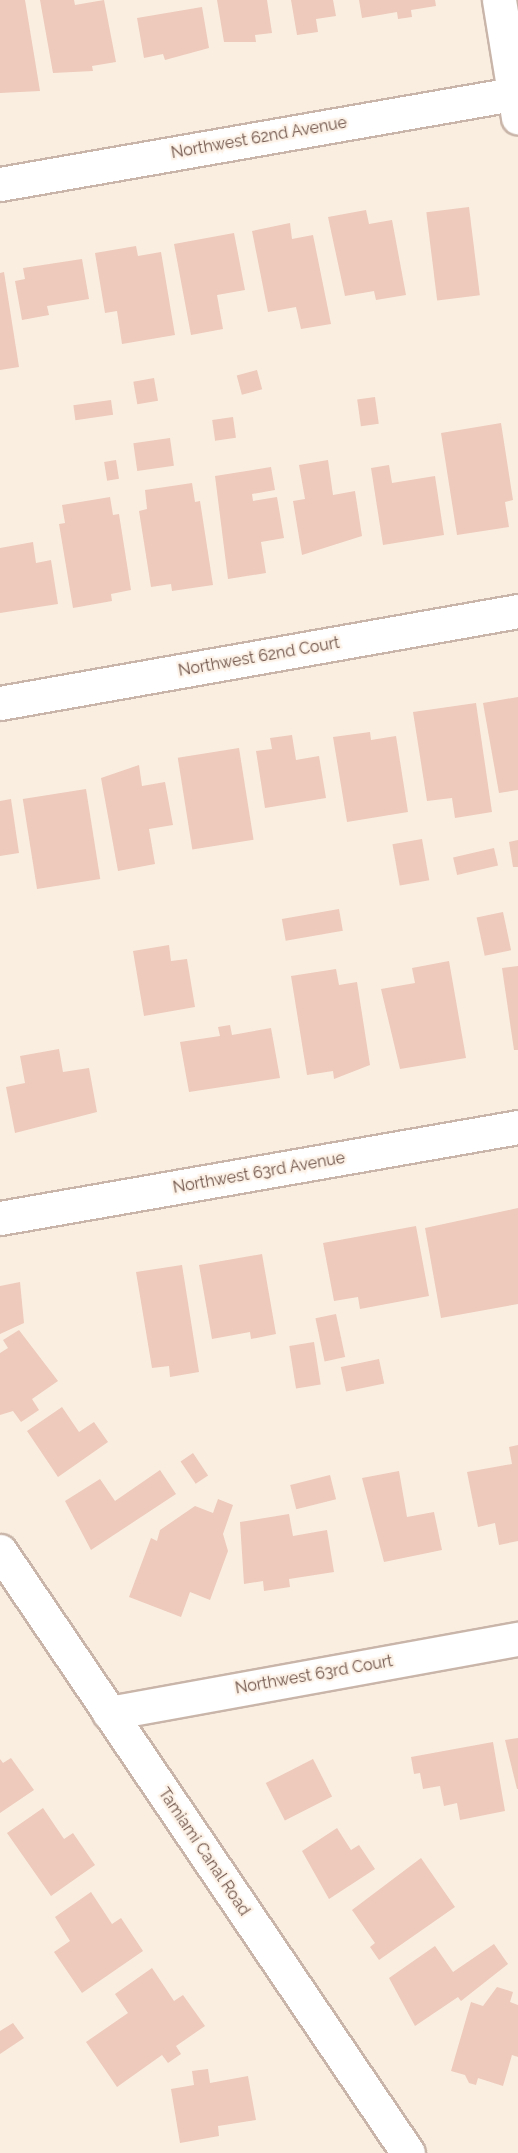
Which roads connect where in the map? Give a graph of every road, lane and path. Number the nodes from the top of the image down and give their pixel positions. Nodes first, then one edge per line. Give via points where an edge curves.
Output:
1 (499, 0) edge
2 (517, 101) edge
3 (0, 184) edge
4 (518, 611) edge
5 (0, 703) edge
6 (518, 1127) edge
7 (0, 1218) edge
8 (0, 1551) edge
9 (518, 1639) edge
10 (109, 1713) junction
11 (408, 2153) edge

1 - 2 street
2 - 3 street, Northwest 62nd Avenue
4 - 5 street, Northwest 62nd Court
6 - 7 street, Northwest 63rd Avenue
8 - 10 street, Tamiami Canal Road
9 - 10 street, Northwest 63rd Court
10 - 11 street, Tamiami Canal Road

